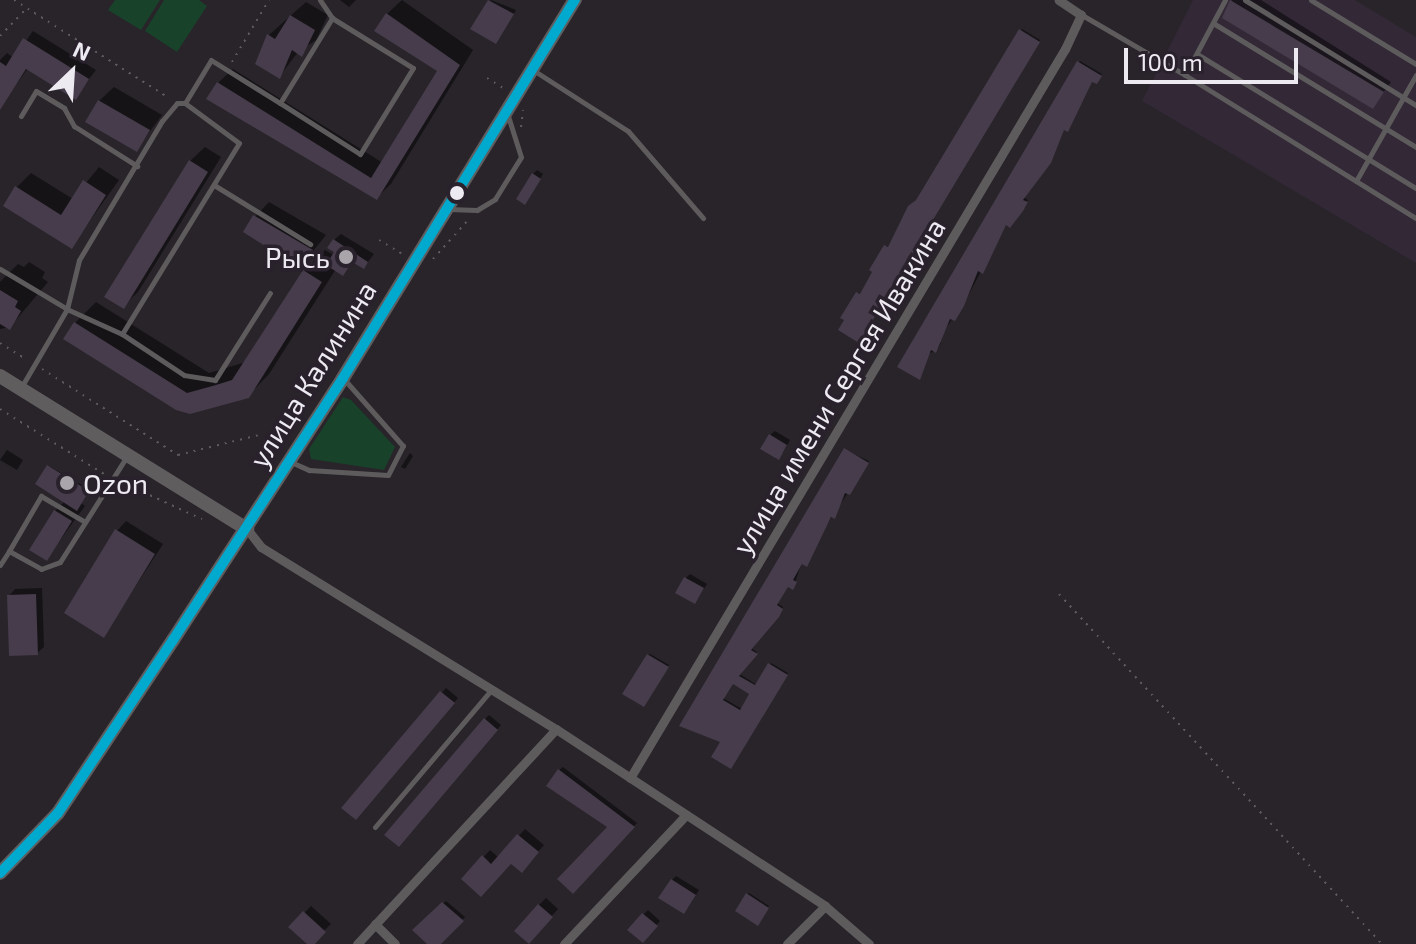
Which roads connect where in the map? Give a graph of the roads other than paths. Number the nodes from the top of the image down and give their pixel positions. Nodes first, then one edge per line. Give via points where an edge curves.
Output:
1 (320, 0) edge
2 (575, 0) edge
3 (1059, 0) edge
4 (1225, 0) edge
5 (1245, 0) edge
6 (1311, 0) edge
7 (1081, 15) junction
8 (332, 18) junction
9 (1213, 23) junction
10 (1197, 54) junction
11 (1416, 64) edge
12 (532, 69) junction
13 (1185, 75) junction
14 (1416, 75) edge
15 (1403, 97) junction
16 (185, 103) junction
17 (280, 103) junction
18 (1416, 105) edge
19 (506, 112) junction
20 (21, 116) dead end
21 (1386, 129) junction
22 (1416, 147) edge
23 (1368, 159) junction
24 (137, 166) junction
25 (1356, 181) junction
26 (214, 185) junction
27 (1416, 188) edge
28 (443, 209) junction
29 (703, 218) dead end
30 (1416, 218) edge
31 (310, 244) dead end
32 (0, 269) edge
33 (270, 293) dead end
34 (67, 309) junction
35 (122, 334) junction
36 (0, 376) edge
37 (343, 378) junction
38 (20, 389) junction
39 (128, 455) junction
40 (290, 461) junction
41 (85, 522) junction
42 (247, 529) junction
43 (9, 551) junction
44 (0, 565) edge
45 (492, 689) junction
46 (556, 729) junction
47 (630, 778) junction
48 (686, 815) junction
49 (375, 827) dead end
50 (0, 873) edge
51 (825, 906) junction
52 (375, 924) junction
53 (357, 944) edge
54 (395, 944) edge
55 (564, 944) edge
56 (787, 944) edge
57 (869, 944) edge

1 - 8 lane
2 - 12 main road, улица Калинина
3 - 7 street
4 - 9 lane
5 - 15 lane
6 - 11 lane
7 - 13 lane
7 - 47 street, улица имени Сергея Ивакина
8 - 17 lane
8 - 17 lane via 413,68 360,154
9 - 10 lane
9 - 21 lane
10 - 13 lane
10 - 23 lane
12 - 19 main road, улица Калинина
12 - 29 lane via 628,131
13 - 25 lane
14 - 15 lane
15 - 18 lane
15 - 21 lane
16 - 17 lane via 211,60
16 - 24 lane via 177,103
16 - 26 lane via 239,143
19 - 28 main road, улица Калинина
19 - 28 lane via 521,157 495,199 477,210
20 - 24 lane via 36,91 64,108 74,126
21 - 22 lane
21 - 23 lane
23 - 25 lane
23 - 27 lane
24 - 34 lane via 79,260
25 - 30 lane
26 - 31 lane
26 - 35 lane
28 - 37 main road, улица Калинина
32 - 34 lane
33 - 35 lane via 215,380 184,375
34 - 35 lane
34 - 38 lane
36 - 38 main road
37 - 40 main road, улица Калинина
37 - 40 lane via 396,432 403,446 388,475 309,470
38 - 39 main road
39 - 41 lane
39 - 42 main road
40 - 42 main road, улица Калинина
41 - 43 lane via 52,569 41,569
41 - 43 lane via 41,496
42 - 45 street via 261,547
42 - 50 main road, улица Калинина via 58,813
43 - 44 lane
45 - 46 street
45 - 49 lane
46 - 47 street
46 - 52 street
47 - 48 street
48 - 51 street
48 - 55 street
51 - 56 street
51 - 57 street
52 - 53 street
52 - 54 street

